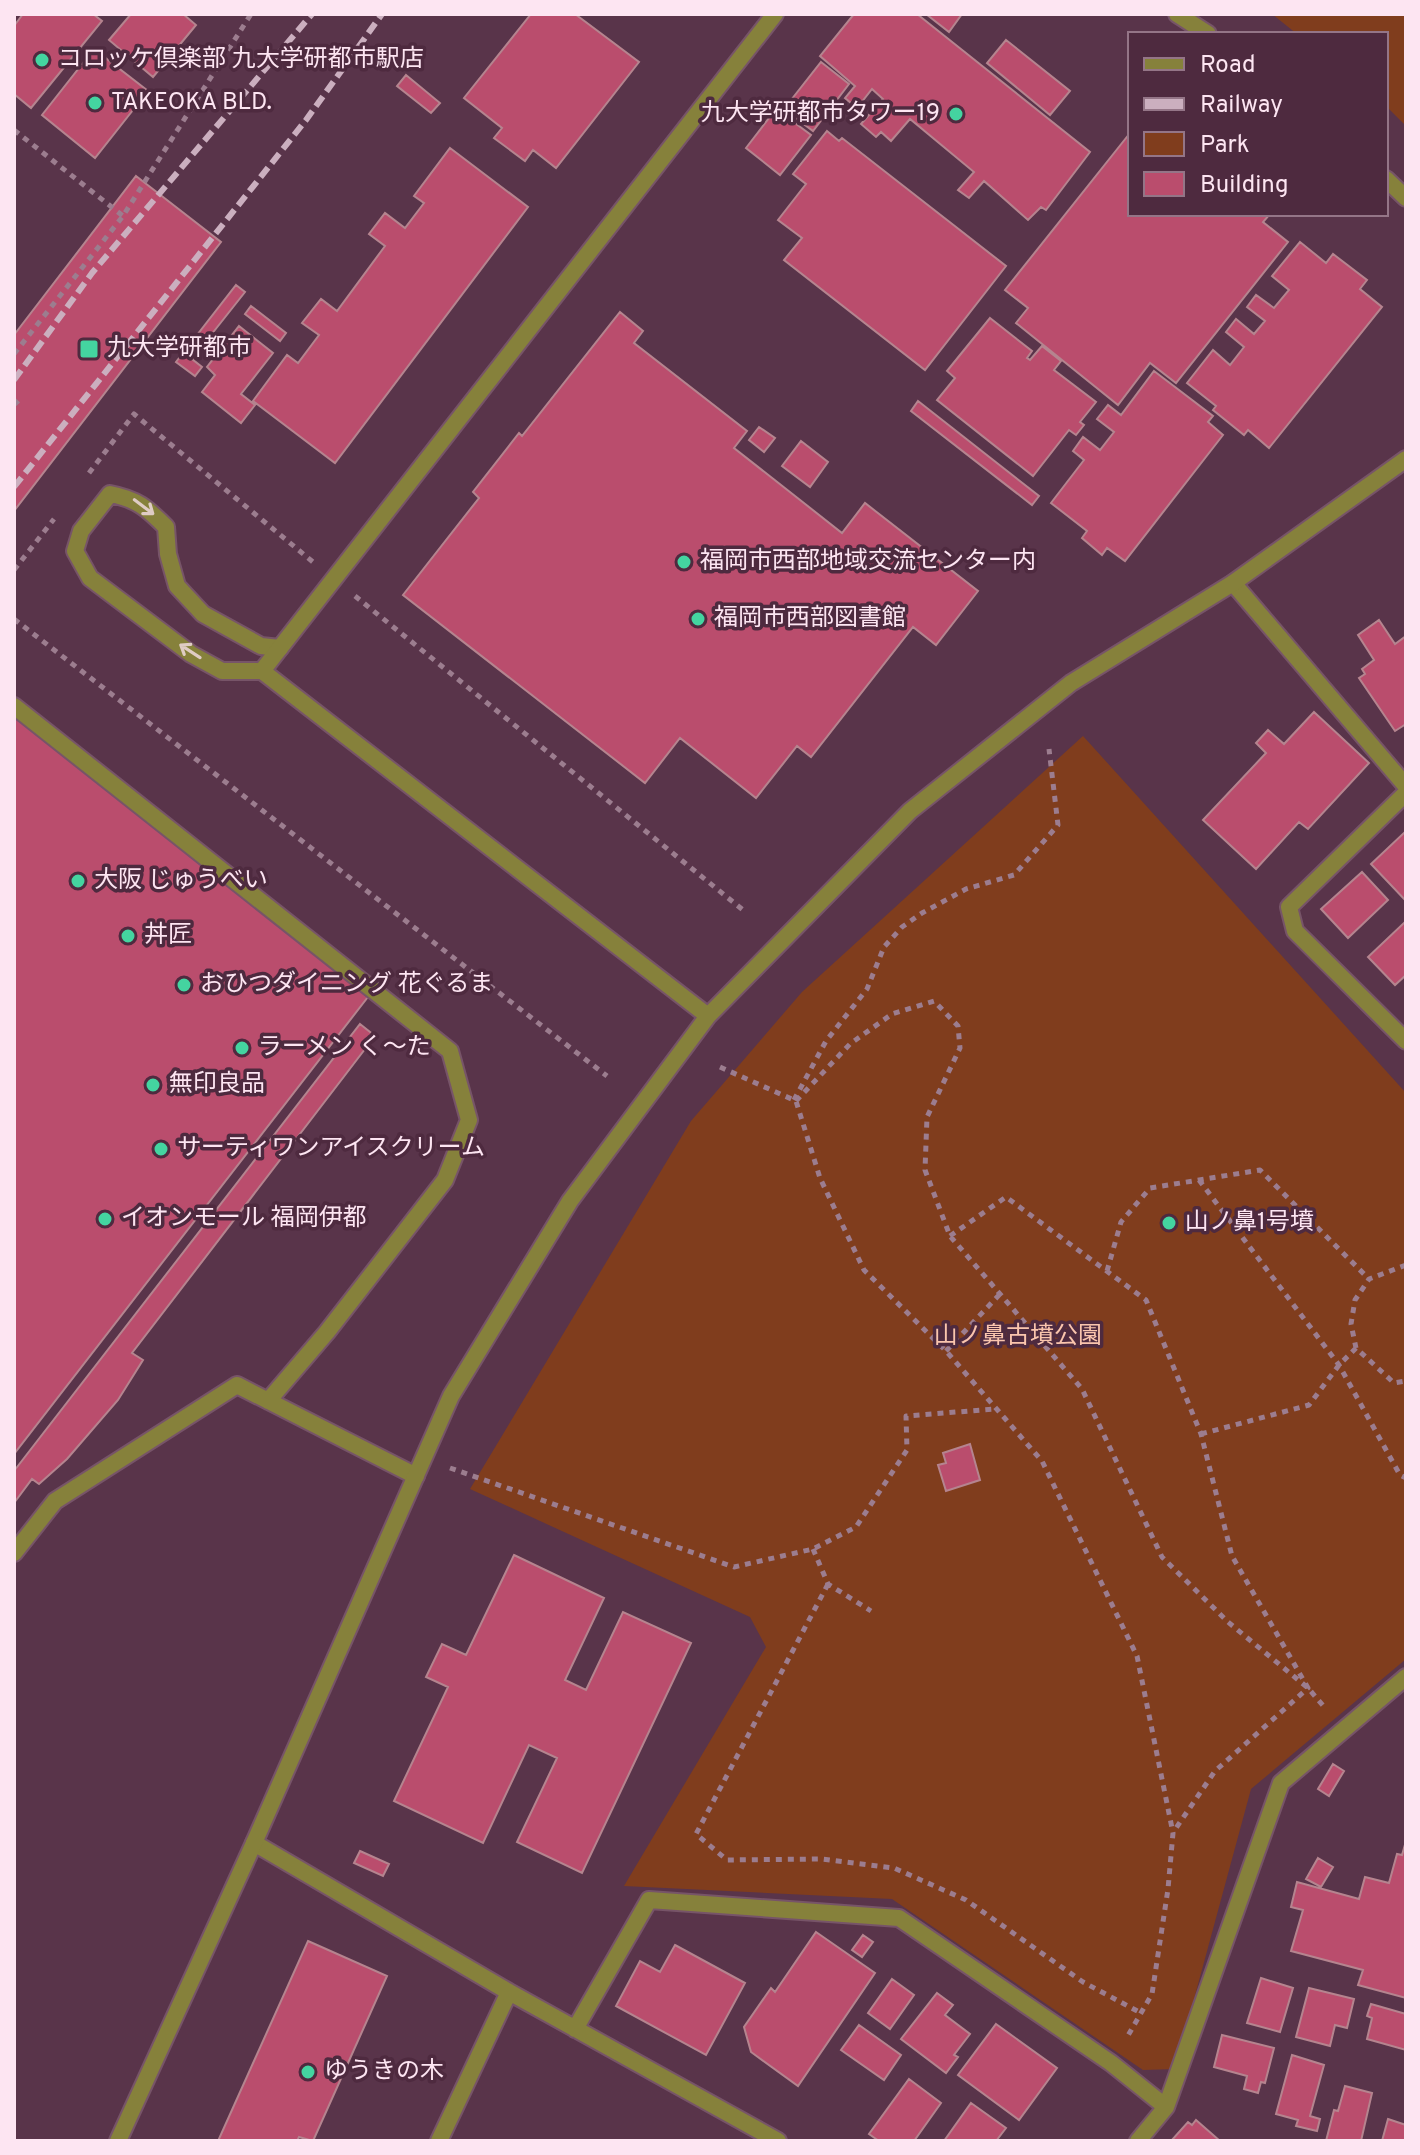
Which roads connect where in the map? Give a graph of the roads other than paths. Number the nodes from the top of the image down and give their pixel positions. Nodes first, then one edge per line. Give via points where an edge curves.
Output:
1 (775, 14) edge
2 (1177, 14) edge
3 (1205, 32) edge
4 (1388, 181) edge
5 (1406, 198) edge
6 (1406, 459) edge
7 (1233, 583) junction
8 (280, 648) junction
9 (262, 671) junction
10 (14, 706) edge
11 (1406, 786) edge
12 (1406, 793) edge
13 (708, 1016) junction
14 (1406, 1041) edge
15 (268, 1401) junction
16 (416, 1476) junction
17 (14, 1553) edge
18 (1406, 1677) edge
19 (254, 1843) junction
20 (509, 1992) junction
21 (575, 2029) junction
22 (1166, 2107) junction
23 (118, 2141) edge
24 (439, 2141) edge
25 (778, 2141) edge
26 (1138, 2141) edge

1 - 8 street
2 - 3 street
4 - 5 street
6 - 7 street
7 - 11 street
7 - 13 street via 1071,683 910,811
8 - 9 street
9 -> 8 street via 222,671 90,578 75,551 81,531 110,494 131,498 166,527 177,586 203,614 261,646
9 - 13 street
10 - 15 street via 450,1051 469,1120 445,1180
12 - 14 street via 1289,907 1295,931
13 - 16 street via 570,1201 451,1396
15 - 16 street
15 - 17 street via 237,1385 55,1501
16 - 19 street
18 - 22 street via 1281,1783
19 - 20 street
19 - 23 street
20 - 21 street
20 - 24 street
21 - 22 street via 649,1900 899,1918 1111,2063
21 - 25 street
22 - 26 street

